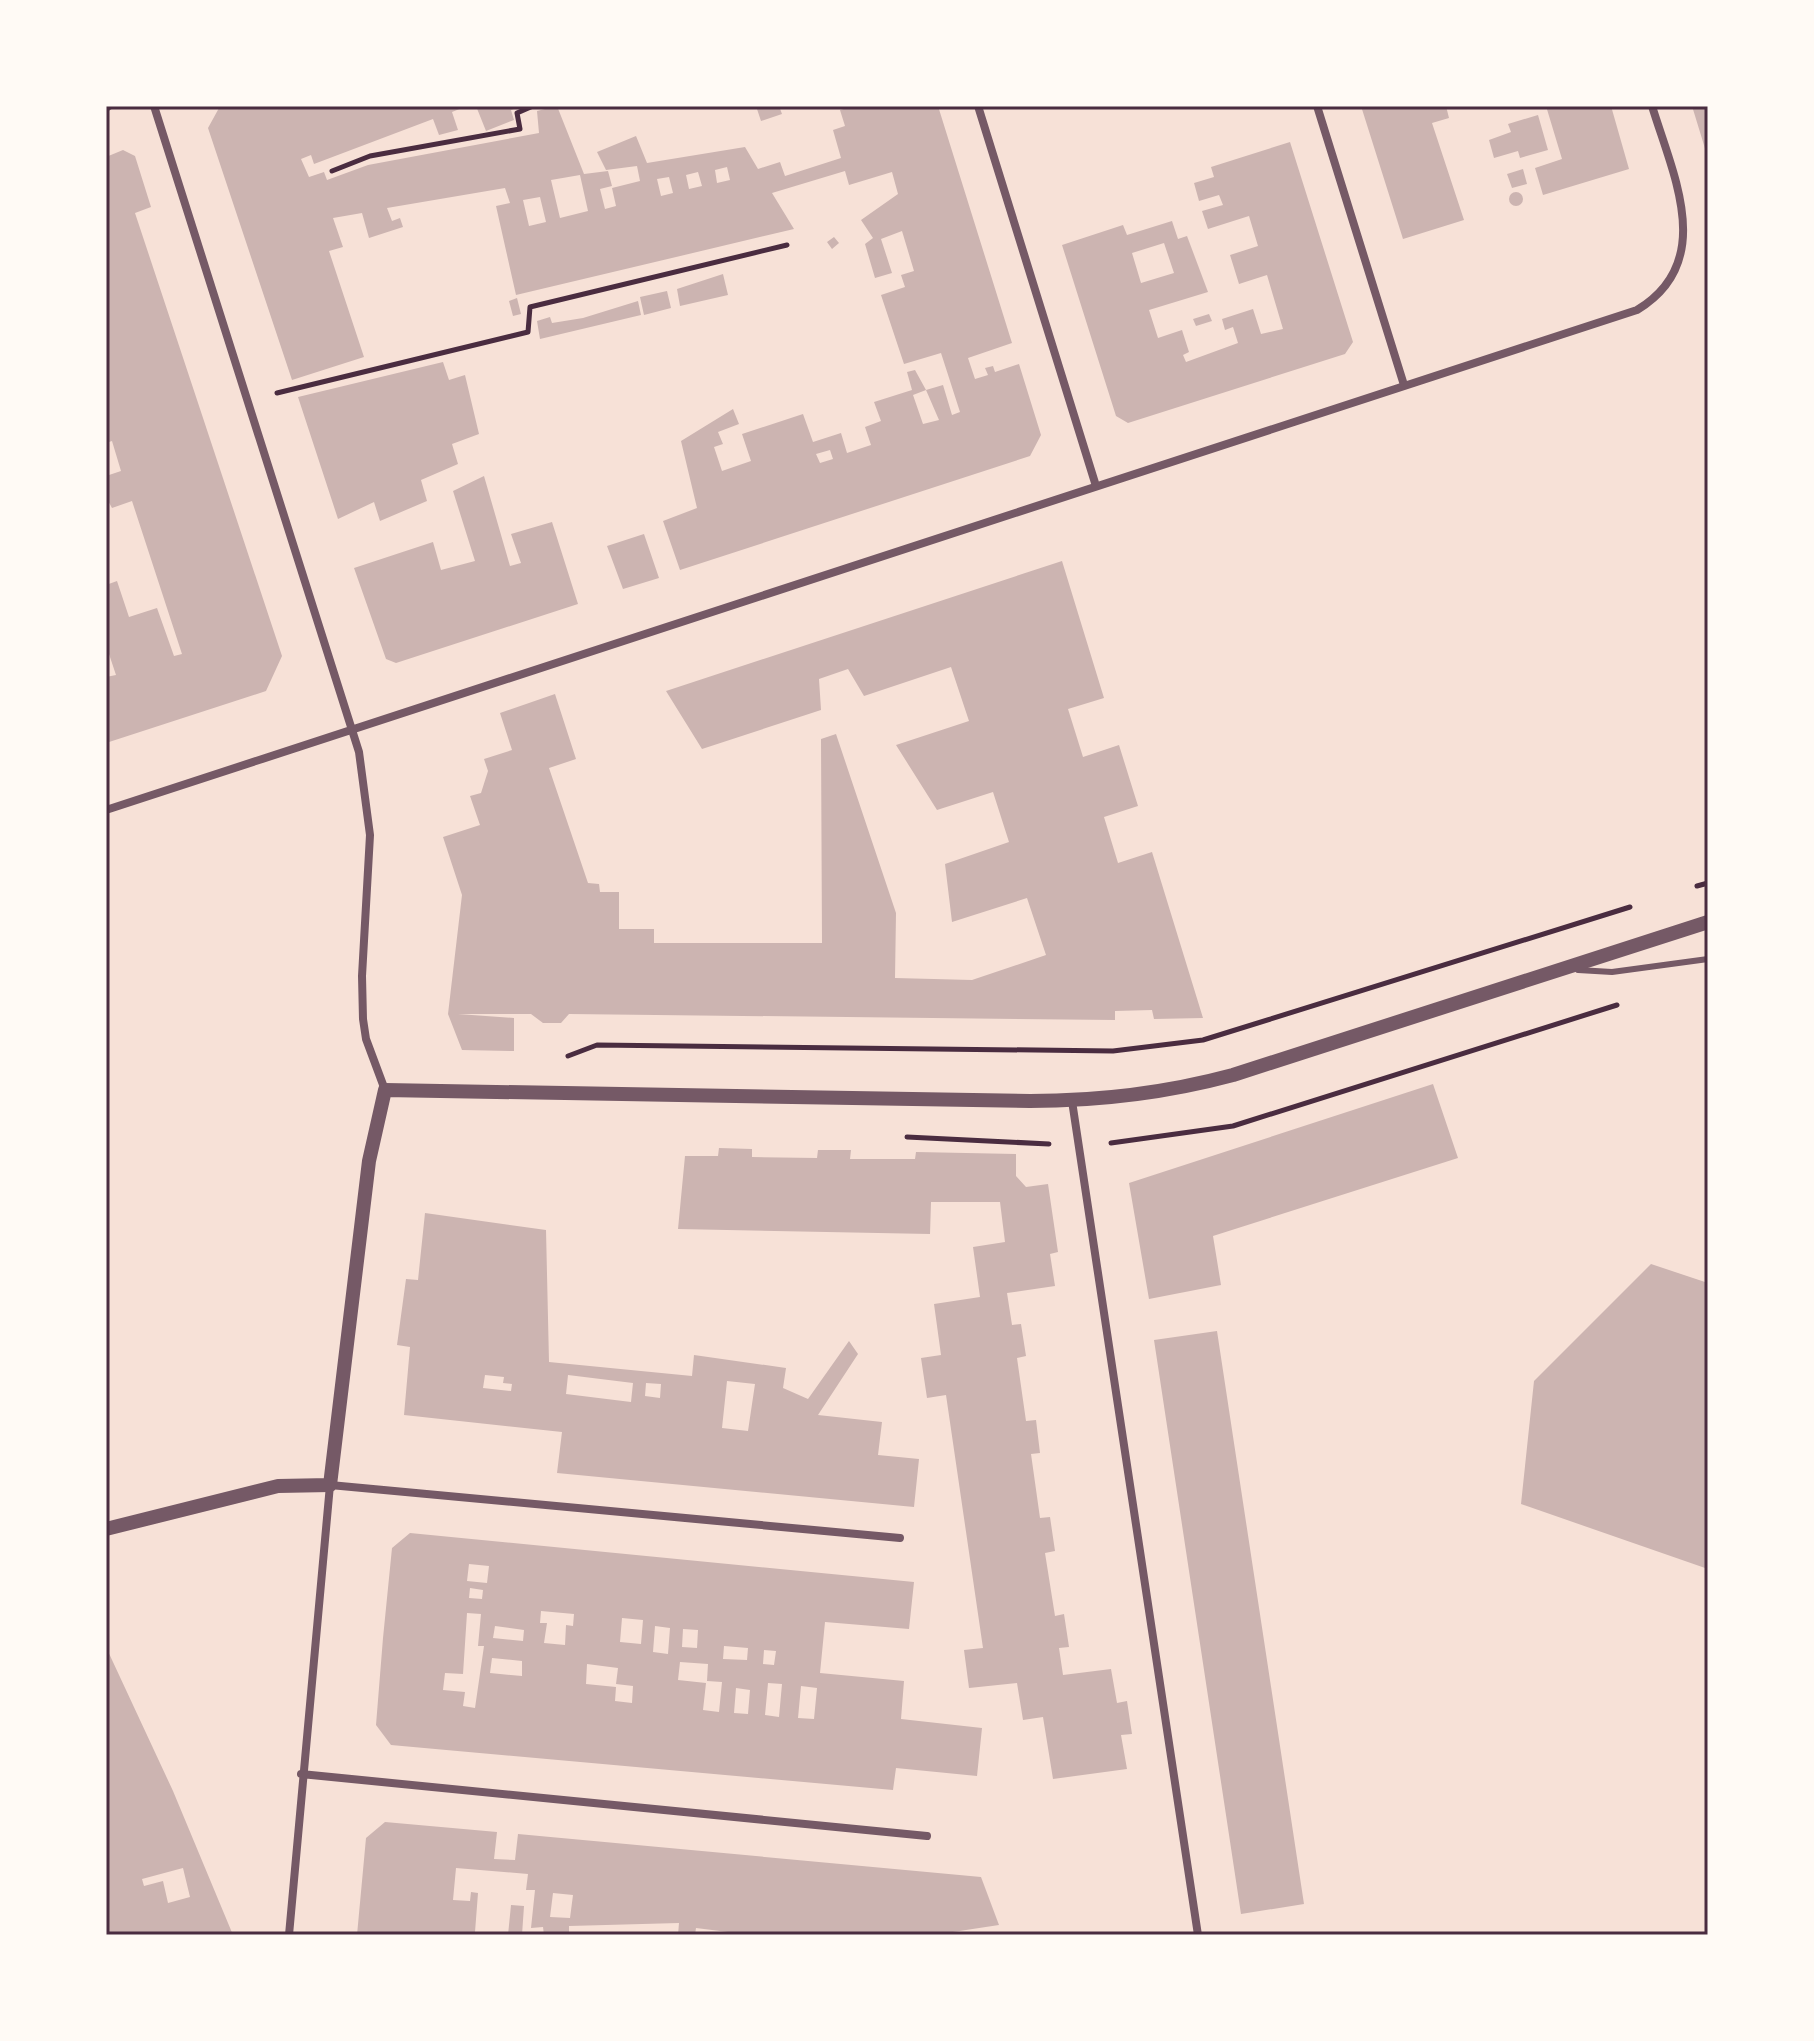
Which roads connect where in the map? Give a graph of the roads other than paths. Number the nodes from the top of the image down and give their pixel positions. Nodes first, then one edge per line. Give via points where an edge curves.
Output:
1 (154, 106) edge
2 (978, 106) edge
3 (1317, 106) edge
4 (1652, 106) edge
5 (1404, 385) junction
6 (1096, 486) junction
7 (353, 730) junction
8 (106, 810) edge
9 (1708, 922) edge
10 (1708, 959) edge
11 (1562, 969) junction
12 (385, 1090) junction
13 (1072, 1101) junction
14 (330, 1485) junction
15 (106, 1529) edge
16 (900, 1538) dead end
17 (301, 1774) junction
18 (927, 1836) dead end
19 (289, 1935) edge
20 (1198, 1935) edge

1 - 7 street
2 - 6 street
3 - 5 street
4 - 5 street via 1685,219 1673,274 1658,296 1637,310
5 - 6 street
6 - 7 street
7 - 8 street
7 - 12 street via 370,835 363,1019
9 - 11 street
10 - 11 lane via 1612,972
11 - 13 street via 1233,1075 1180,1088
12 - 13 street
12 - 14 street via 369,1161
13 - 20 street
14 - 15 street via 278,1486
14 - 16 street
14 - 17 street
17 - 18 street
17 - 19 street

